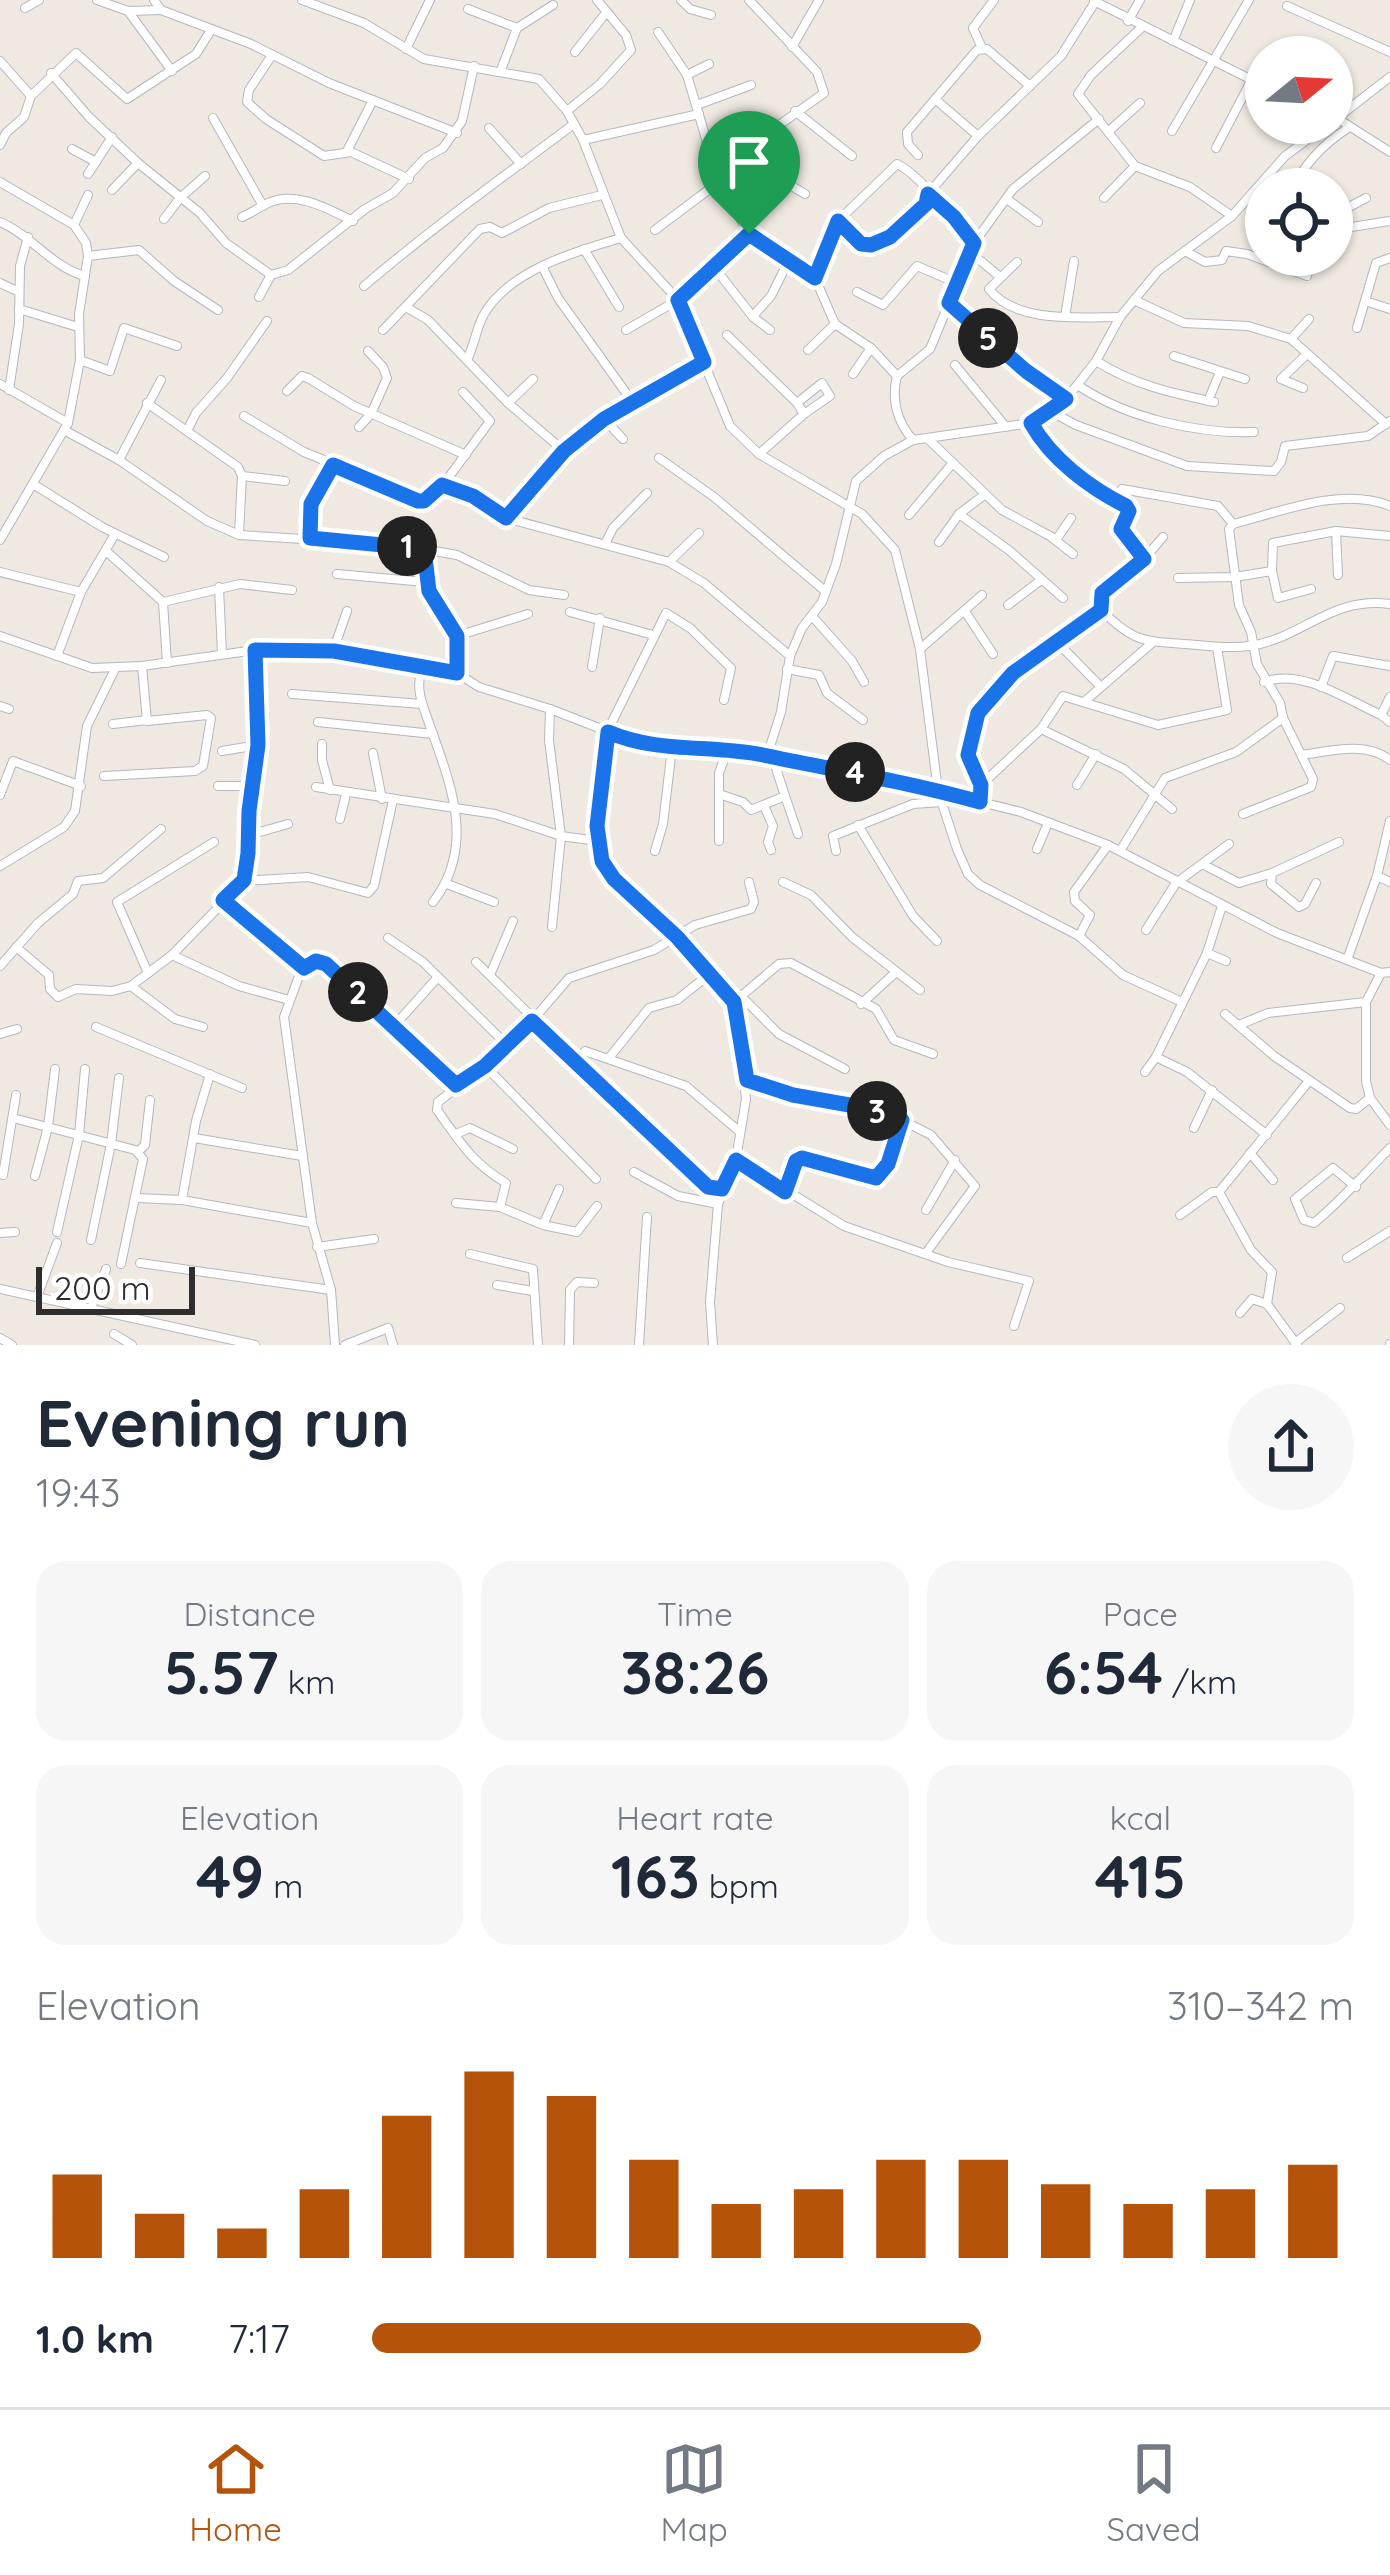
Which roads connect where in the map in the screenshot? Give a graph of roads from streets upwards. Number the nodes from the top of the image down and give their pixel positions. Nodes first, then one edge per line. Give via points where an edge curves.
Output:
1 (39, 0) edge
2 (97, 0) edge
3 (154, 0) edge
4 (302, 0) edge
5 (430, 0) edge
6 (598, 0) edge
7 (681, 0) edge
8 (748, 0) edge
9 (819, 0) edge
10 (994, 0) edge
11 (1141, 0) edge
12 (1190, 0) edge
13 (1249, 0) edge
14 (1094, 1) edge
15 (554, 4) dead end
16 (332, 5) edge
17 (1287, 6) dead end
18 (25, 8) dead end
19 (468, 9) dead end
20 (161, 10) junction
21 (128, 11) junction
22 (605, 14) junction
23 (711, 15) dead end
24 (1128, 21) junction
25 (517, 28) junction
26 (1141, 28) junction
27 (211, 30) junction
28 (658, 32) dead end
29 (1173, 41) junction
30 (792, 47) junction
31 (982, 48) junction
32 (406, 49) junction
33 (575, 52) dead end
34 (1390, 52) edge
35 (272, 55) junction
36 (0, 61) edge
37 (1215, 61) junction
38 (709, 64) dead end
39 (474, 66) junction
40 (501, 70) junction
41 (172, 71) junction
42 (51, 73) junction
43 (687, 75) junction
44 (1390, 77) edge
45 (1245, 78) edge
46 (751, 85) dead end
47 (1030, 86) junction
48 (1245, 93) edge
49 (31, 96) junction
50 (935, 98) junction
51 (373, 100) junction
52 (1140, 103) dead end
53 (1353, 108) edge
54 (698, 110) junction
55 (567, 111) junction
56 (795, 111) junction
57 (214, 118) dead end
58 (1099, 118) junction
59 (574, 124) junction
60 (489, 128) dead end
61 (1353, 130) edge
62 (1109, 131) junction
63 (1172, 131) dead end
64 (457, 133) junction
65 (978, 136) junction
66 (112, 137) junction
67 (583, 140) junction
68 (1303, 144) edge
69 (1326, 144) edge
70 (0, 145) edge
71 (1216, 148) dead end
72 (72, 149) dead end
73 (347, 151) junction
74 (1390, 152) edge
75 (918, 155) dead end
76 (851, 156) dead end
77 (96, 162) junction
78 (752, 162) junction
79 (137, 163) junction
80 (520, 164) junction
81 (1135, 166) junction
82 (1305, 168) edge
83 (88, 174) dead end
84 (205, 176) dead end
85 (409, 178) junction
86 (0, 182) edge
87 (719, 182) junction
88 (112, 190) dead end
89 (806, 194) dead end
90 (928, 194) junction
91 (88, 195) dead end
92 (602, 195) junction
93 (180, 197) junction
94 (1104, 198) dead end
95 (1366, 198) dead end
96 (1007, 200) junction
97 (1353, 205) edge
98 (263, 206) junction
99 (734, 209) junction
100 (1232, 216) junction
101 (242, 217) dead end
102 (164, 219) dead end
103 (353, 221) junction
104 (838, 221) junction
105 (1038, 221) dead end
106 (1390, 221) edge
107 (0, 222) edge
108 (74, 225) junction
109 (1353, 227) edge
110 (655, 230) dead end
111 (749, 234) junction
112 (28, 238) junction
113 (621, 238) junction
114 (972, 248) junction
115 (584, 249) junction
116 (1184, 251) junction
117 (1245, 254) edge
118 (88, 256) junction
119 (1390, 258) edge
120 (1074, 261) dead end
121 (788, 262) junction
122 (1017, 262) dead end
123 (542, 266) junction
124 (714, 267) junction
125 (271, 274) junction
126 (85, 276) junction
127 (1000, 277) junction
128 (815, 278) junction
129 (0, 283) edge
130 (957, 283) junction
131 (364, 286) dead end
132 (17, 291) junction
133 (857, 292) dead end
134 (259, 297) dead end
135 (678, 300) junction
136 (1134, 300) junction
137 (1364, 301) junction
138 (949, 303) junction
139 (406, 307) junction
140 (619, 308) dead end
141 (19, 309) junction
142 (1390, 309) edge
143 (218, 310) dead end
144 (753, 316) junction
145 (1065, 317) junction
146 (1120, 317) junction
147 (1309, 319) dead end
148 (267, 321) dead end
149 (835, 324) junction
150 (78, 327) junction
151 (1357, 328) dead end
152 (383, 329) dead end
153 (626, 330) dead end
154 (770, 330) dead end
155 (727, 335) dead end
156 (1291, 339) junction
157 (177, 346) dead end
158 (871, 348) junction
159 (808, 350) dead end
160 (368, 351) dead end
161 (1307, 354) junction
162 (1174, 356) dead end
163 (80, 360) junction
164 (467, 360) junction
165 (1096, 361) junction
166 (704, 362) junction
167 (955, 365) dead end
168 (1220, 372) junction
169 (853, 374) dead end
170 (897, 376) junction
171 (1245, 379) dead end
172 (161, 380) dead end
173 (533, 380) dead end
174 (1079, 386) junction
175 (4, 387) edge
176 (1303, 388) dead end
177 (287, 391) dead end
178 (463, 392) dead end
179 (1066, 399) junction
180 (147, 403) junction
181 (508, 403) junction
182 (797, 403) junction
183 (634, 404) junction
184 (1050, 411) junction
185 (371, 413) junction
186 (804, 414) junction
187 (244, 416) dead end
188 (604, 419) junction
189 (1388, 422) edge
190 (1031, 423) junction
191 (66, 427) junction
192 (359, 427) dead end
193 (1007, 428) junction
194 (188, 431) junction
195 (1254, 432) dead end
196 (926, 436) junction
197 (623, 439) dead end
198 (913, 440) junction
199 (564, 451) junction
200 (759, 454) junction
201 (466, 455) junction
202 (659, 458) dead end
203 (118, 460) junction
204 (952, 464) junction
205 (333, 465) junction
206 (242, 476) junction
207 (285, 481) dead end
208 (33, 484) junction
209 (442, 485) junction
210 (647, 493) dead end
211 (984, 495) junction
212 (1119, 502) junction
213 (1390, 506) edge
214 (847, 508) junction
215 (959, 514) junction
216 (909, 515) dead end
217 (506, 518) junction
218 (1071, 518) dead end
219 (1233, 524) junction
220 (1336, 531) junction
221 (699, 532) dead end
222 (116, 534) junction
223 (239, 536) junction
224 (1163, 536) dead end
225 (1390, 536) edge
226 (310, 538) junction
227 (0, 540) edge
228 (1056, 540) junction
229 (939, 542) dead end
230 (605, 543) junction
231 (424, 549) junction
232 (106, 551) junction
233 (1073, 554) dead end
234 (164, 557) dead end
235 (1144, 559) junction
236 (669, 562) junction
237 (1272, 571) junction
238 (0, 572) edge
239 (338, 574) dead end
240 (1338, 575) dead end
241 (1235, 577) junction
242 (1178, 578) dead end
243 (1041, 580) junction
244 (425, 583) junction
245 (219, 587) junction
246 (1311, 589) dead end
247 (292, 590) dead end
248 (825, 591) junction
249 (81, 592) junction
250 (563, 595) dead end
251 (982, 595) dead end
252 (1063, 598) dead end
253 (163, 602) junction
254 (1390, 604) edge
255 (1008, 605) dead end
256 (1101, 610) junction
257 (347, 611) dead end
258 (570, 612) dead end
259 (966, 613) junction
260 (528, 614) dead end
261 (812, 616) junction
262 (600, 618) junction
263 (653, 635) junction
264 (0, 636) edge
265 (457, 636) junction
266 (1153, 643) junction
267 (1058, 644) junction
268 (1252, 646) junction
269 (1217, 647) junction
270 (255, 650) junction
271 (920, 650) junction
272 (334, 651) junction
273 (222, 654) junction
274 (993, 654) dead end
275 (57, 656) junction
276 (790, 656) junction
277 (167, 663) junction
278 (142, 666) junction
279 (592, 667) dead end
280 (1390, 667) edge
281 (422, 668) junction
282 (115, 669) junction
283 (787, 669) junction
284 (457, 673) junction
285 (864, 682) dead end
286 (1264, 682) junction
287 (1101, 687) junction
288 (1321, 687) junction
289 (292, 694) dead end
290 (1390, 697) edge
291 (724, 700) dead end
292 (1085, 701) junction
293 (422, 704) junction
294 (550, 709) junction
295 (1382, 715) junction
296 (1282, 718) junction
297 (147, 720) junction
298 (863, 720) dead end
299 (318, 722) dead end
300 (1390, 722) edge
301 (112, 724) dead end
302 (1041, 729) junction
303 (608, 732) junction
304 (433, 734) junction
305 (322, 744) dead end
306 (258, 745) junction
307 (672, 748) junction
308 (222, 751) dead end
309 (727, 751) junction
310 (373, 753) dead end
311 (1096, 754) junction
312 (1302, 755) junction
313 (770, 757) junction
314 (1390, 760) edge
315 (104, 776) dead end
316 (3, 778) edge
317 (981, 785) junction
318 (1077, 785) dead end
319 (81, 786) junction
320 (218, 786) dead end
321 (252, 787) junction
322 (316, 787) dead end
323 (330, 790) junction
324 (938, 791) junction
325 (346, 794) junction
326 (722, 795) junction
327 (1152, 795) junction
328 (0, 796) edge
329 (785, 796) junction
330 (388, 800) junction
331 (942, 802) junction
332 (980, 802) junction
333 (764, 806) junction
334 (1172, 809) dead end
335 (458, 811) junction
336 (1243, 814) dead end
337 (340, 819) dead end
338 (1390, 821) edge
339 (1048, 823) junction
340 (288, 824) dead end
341 (858, 825) junction
342 (161, 830) dead end
343 (798, 834) dead end
344 (248, 836) junction
345 (561, 836) junction
346 (597, 841) junction
347 (719, 841) dead end
348 (214, 842) dead end
349 (1339, 842) dead end
350 (1229, 844) dead end
351 (1108, 845) junction
352 (1037, 849) dead end
353 (771, 850) dead end
354 (655, 851) dead end
355 (836, 851) dead end
356 (1120, 851) junction
357 (1204, 865) junction
358 (0, 866) edge
359 (1271, 873) junction
360 (1377, 876) junction
361 (244, 880) junction
362 (748, 882) dead end
363 (783, 882) dead end
364 (1390, 882) edge
365 (1176, 883) junction
366 (1316, 883) dead end
367 (447, 884) junction
368 (348, 886) junction
369 (345, 898) dead end
370 (223, 900) junction
371 (434, 902) dead end
372 (494, 902) dead end
373 (1222, 906) junction
374 (513, 921) dead end
375 (552, 927) dead end
376 (1146, 930) dead end
377 (1079, 936) junction
378 (677, 937) junction
379 (388, 938) dead end
380 (937, 940) dead end
381 (16, 946) junction
382 (1207, 953) junction
383 (172, 956) junction
384 (1347, 960) junction
385 (1226, 961) dead end
386 (476, 962) dead end
387 (0, 966) edge
388 (304, 968) junction
389 (1385, 972) edge
390 (711, 973) junction
391 (895, 973) junction
392 (148, 974) junction
393 (490, 975) junction
394 (438, 977) junction
395 (131, 986) junction
396 (920, 990) dead end
397 (289, 1000) junction
398 (738, 1000) junction
399 (1182, 1002) junction
400 (1366, 1002) junction
401 (861, 1004) junction
402 (1225, 1014) dead end
403 (532, 1021) junction
404 (395, 1025) junction
405 (1239, 1025) junction
406 (203, 1027) dead end
407 (95, 1028) dead end
408 (16, 1029) dead end
409 (0, 1034) edge
410 (507, 1045) junction
411 (585, 1051) dead end
412 (933, 1054) dead end
413 (1156, 1057) junction
414 (609, 1058) junction
415 (485, 1066) junction
416 (55, 1069) dead end
417 (85, 1069) dead end
418 (845, 1069) dead end
419 (1145, 1072) dead end
420 (210, 1074) junction
421 (119, 1078) dead end
422 (747, 1080) junction
423 (1309, 1082) junction
424 (456, 1085) junction
425 (242, 1088) dead end
426 (1212, 1090) junction
427 (16, 1095) dead end
428 (1370, 1098) junction
429 (150, 1100) dead end
430 (13, 1118) junction
431 (902, 1120) junction
432 (1390, 1124) edge
433 (48, 1127) junction
434 (1194, 1128) dead end
435 (740, 1132) junction
436 (456, 1134) junction
437 (79, 1135) junction
438 (1267, 1136) junction
439 (194, 1138) junction
440 (111, 1144) junction
441 (4, 1147) edge
442 (1390, 1148) edge
443 (130, 1149) junction
444 (513, 1149) dead end
445 (1250, 1153) junction
446 (302, 1156) junction
447 (736, 1160) junction
448 (955, 1160) junction
449 (634, 1172) dead end
450 (4, 1175) dead end
451 (35, 1176) dead end
452 (596, 1179) dead end
453 (1273, 1180) dead end
454 (1356, 1187) junction
455 (559, 1189) dead end
456 (722, 1189) junction
457 (785, 1192) junction
458 (1219, 1192) junction
459 (137, 1198) junction
460 (182, 1200) junction
461 (456, 1203) dead end
462 (718, 1204) junction
463 (597, 1206) dead end
464 (500, 1207) junction
465 (926, 1210) dead end
466 (1180, 1215) dead end
467 (646, 1217) dead end
468 (311, 1223) junction
469 (543, 1225) junction
470 (1390, 1231) edge
471 (15, 1232) dead end
472 (57, 1232) dead end
473 (0, 1233) edge
474 (374, 1239) dead end
475 (91, 1240) dead end
476 (57, 1243) dead end
477 (317, 1247) junction
478 (926, 1253) junction
479 (470, 1255) dead end
480 (1347, 1258) dead end
481 (140, 1263) dead end
482 (121, 1264) dead end
483 (106, 1269) dead end
484 (594, 1283) dead end
485 (497, 1285) dead end
486 (0, 1289) edge
487 (331, 1290) junction
488 (532, 1292) junction
489 (37, 1298) junction
490 (1267, 1304) junction
491 (91, 1308) junction
492 (1340, 1308) dead end
493 (1240, 1313) dead end
494 (1013, 1326) dead end
495 (114, 1334) dead end
496 (0, 1338) edge
497 (1296, 1344) edge
498 (12, 1345) edge
499 (132, 1345) edge
500 (255, 1345) edge
501 (335, 1345) edge
502 (345, 1345) edge
503 (394, 1345) edge
504 (538, 1345) edge
505 (569, 1345) edge
506 (639, 1345) edge
507 (713, 1345) edge

1 - 18 street
2 - 21 street
3 - 20 street
4 - 16 street
5 - 32 street
6 - 22 street
7 - 23 street
8 - 30 street
9 - 30 street
10 - 31 street via 974,28
11 - 24 street
12 - 29 street
13 - 37 street
14 - 24 street
14 - 47 street via 1061,56
15 - 25 street
16 - 32 street
17 - 34 street
19 - 25 street
20 - 21 street
20 - 27 street
21 - 41 street
22 - 33 street
22 - 55 street via 631,50
24 - 26 street
25 - 40 street
26 - 29 street
26 - 58 street via 1079,88
27 - 35 street
27 - 41 street
28 - 43 street
29 - 37 street
30 - 56 street via 817,72 824,93
31 - 47 street
31 - 50 street
32 - 39 street via 432,62
35 - 51 street
35 - 73 street via 247,102 325,156
36 - 49 street
37 - 45 street
37 - 63 street
38 - 43 street
39 - 40 street
39 - 64 street
40 - 55 street via 539,79
41 - 42 street via 127,99 76,53
42 - 49 street
42 - 66 street
43 - 54 street
44 - 53 street
46 - 54 street
47 - 65 street
48 - 71 street
49 - 70 street
50 - 65 street
50 - 75 street via 907,132
51 - 64 street
51 - 73 street
52 - 62 street
54 - 67 street
54 - 87 street
55 - 59 street
56 - 76 street
56 - 78 street via 768,133
57 - 98 street
58 - 62 street
58 - 96 street
59 - 67 street
59 - 80 street
60 - 80 street
61 - 74 street
62 - 81 street
64 - 85 street
65 - 90 street
66 - 77 street
66 - 79 street
67 - 92 street
68 - 100 street
69 - 82 street
72 - 77 street
73 - 85 street
77 - 83 street
78 - 89 street
78 - 99 street
79 - 88 street
79 - 93 street
80 - 131 street
81 - 94 street
81 - 100 street via 1190,187
84 - 93 street
85 - 103 street
86 - 108 street
87 - 99 street
87 - 110 street
90 - 104 street via 880,242 861,244
90 - 104 street via 897,164
90 - 114 street
91 - 108 street
92 - 113 street
92 - 139 street via 549,208 502,233 480,229
93 - 102 street
93 - 125 street
95 - 97 street
96 - 105 street
96 - 114 street
98 - 101 street
98 - 103 street via 300,200
99 - 111 street
100 - 116 street
103 - 125 street via 288,271
104 - 128 street
106 - 109 street
107 - 112 street
108 - 118 street
111 - 121 street
111 - 124 street
112 - 126 street
112 - 132 street
113 - 115 street
113 - 135 street
114 - 127 street
114 - 130 street
115 - 123 street
115 - 140 street
116 - 117 street via 1210,263 1226,251
116 - 136 street
118 - 126 street
118 - 143 street via 139,250
119 - 137 street via 1376,263
120 - 145 street
121 - 128 street
121 - 144 street
122 - 127 street
123 - 164 street via 484,314
123 - 183 street
124 - 135 street
124 - 144 street
125 - 134 street
126 - 150 street
127 - 145 street via 989,290 1004,303
128 - 149 street
129 - 132 street
130 - 133 street via 917,266 884,304
130 - 138 street
132 - 141 street
135 - 153 street
135 - 166 street
136 - 146 street
136 - 156 street via 1184,323 1248,326
137 - 142 street
137 - 151 street
138 - 170 street via 930,349
138 - 179 street
139 - 152 street
139 - 164 street
141 - 150 street
141 - 175 street
144 - 154 street
145 - 146 street
146 - 165 street
147 - 156 street
148 - 194 street
149 - 158 street
149 - 159 street
150 - 163 street
155 - 182 street
156 - 161 street
157 - 163 street via 124,328 110,370
158 - 169 street
158 - 170 street
160 - 185 street via 387,377
161 - 176 street via 1282,379
161 - 189 street
162 - 168 street
163 - 191 street
164 - 181 street
165 - 168 street via 1139,384 1211,402
165 - 174 street
166 - 183 street
166 - 200 street via 730,426
167 - 193 street
168 - 171 street
170 - 198 street via 901,426
172 - 180 street
173 - 181 street
174 - 179 street
174 - 195 street via 1161,419
175 - 191 street
177 - 185 street via 302,376
178 - 201 street via 490,421
179 - 184 street
180 - 194 street
180 - 203 street
181 - 199 street
182 - 186 street
182 - 186 street via 826,384 830,396
183 - 188 street
184 - 189 street via 1186,466 1270,471 1277,471 1285,446 1368,436
184 - 190 street
185 - 192 street
185 - 201 street
186 - 200 street
187 - 205 street
188 - 197 street
188 - 199 street
190 - 193 street
190 - 212 street via 1073,470
191 - 203 street
191 - 208 street
193 - 196 street
194 - 206 street
196 - 198 street
196 - 204 street
198 - 214 street via 856,481
199 - 217 street
200 - 214 street
201 - 209 street
202 - 248 street
203 - 223 street
204 - 211 street
204 - 216 street
205 - 209 street via 418,501
205 - 226 street via 311,504
206 - 207 street
206 - 223 street
208 - 222 street
208 - 227 street
209 - 217 street
210 - 230 street
211 - 215 street
211 - 228 street
212 - 219 street via 1122,489 1149,492 1218,506
212 - 235 street via 1129,511 1121,529
213 - 219 street via 1317,503
214 - 248 street
214 - 271 street via 896,550
215 - 229 street
215 - 243 street
217 - 230 street
218 - 228 street
219 - 241 street
220 - 225 street
220 - 237 street via 1276,541
220 - 240 street
221 - 236 street
222 - 232 street
222 - 234 street
223 - 226 street
224 - 235 street
226 - 231 street
228 - 233 street
230 - 236 street
231 - 244 street
231 - 250 street
232 - 249 street
232 - 253 street
235 - 256 street via 1102,593
236 - 276 street
237 - 241 street
237 - 246 street via 1281,600
238 - 249 street
239 - 244 street
241 - 242 street
241 - 268 street
243 - 252 street
243 - 255 street
244 - 265 street
245 - 247 street
245 - 253 street
245 - 273 street
248 - 261 street
249 - 275 street
251 - 259 street
253 - 277 street
254 - 268 street via 1339,608
256 - 266 street via 1129,636
256 - 267 street
257 - 272 street
258 - 262 street
259 - 271 street
259 - 274 street
260 - 265 street
261 - 276 street
261 - 285 street
262 - 263 street
262 - 279 street
263 - 291 street via 667,613 690,628 731,668
263 - 303 street
264 - 275 street
265 - 284 street
266 - 269 street
266 - 287 street
267 - 287 street
267 - 317 street via 1013,673 978,713 968,755
268 - 269 street
268 - 286 street
269 - 292 street via 1229,706 1222,712 1158,725
270 - 272 street
270 - 273 street
270 - 306 street
271 - 324 street
272 - 281 street
273 - 277 street
275 - 282 street
276 - 283 street
277 - 278 street
278 - 282 street
278 - 297 street
280 - 288 street via 1333,656
281 - 284 street
281 - 293 street
282 - 319 street via 87,726
283 - 298 street via 819,675 827,693
283 - 313 street
284 - 294 street
286 - 288 street
286 - 296 street
287 - 292 street
288 - 295 street
289 - 293 street
290 - 295 street
292 - 302 street via 1060,698
293 - 304 street
294 - 303 street
294 - 345 street
295 - 300 street
296 - 312 street
296 - 327 street via 1226,757 1169,775
297 - 301 street
297 - 315 street via 207,715 203,766
299 - 304 street
302 - 311 street
302 - 317 street
303 - 307 street
303 - 346 street
304 - 335 street
305 - 323 street
306 - 308 street
306 - 321 street
307 - 309 street
307 - 354 street
309 - 313 street
309 - 326 street
310 - 330 street
311 - 318 street
311 - 327 street
312 - 314 street via 1348,748
312 - 336 street via 1311,787
313 - 324 street
313 - 329 street
316 - 319 street via 16,761
316 - 328 street
317 - 332 street
319 - 358 street via 64,827
320 - 321 street
321 - 344 street
322 - 323 street
323 - 325 street
324 - 331 street
324 - 332 street
325 - 330 street
325 - 337 street
326 - 333 street via 751,810
326 - 347 street
327 - 334 street
327 - 356 street
329 - 333 street
329 - 343 street
330 - 335 street
330 - 368 street via 372,889
331 - 341 street via 913,803
331 - 377 street via 974,880
332 - 339 street
333 - 353 street
335 - 345 street via 496,814
335 - 367 street
338 - 360 street
339 - 351 street
339 - 352 street
340 - 344 street
341 - 355 street via 833,836
341 - 380 street
342 - 381 street via 103,878 79,881
344 - 361 street
345 - 346 street
345 - 375 street
346 - 378 street via 614,879
348 - 392 street via 117,902
349 - 359 street
350 - 357 street
351 - 356 street
351 - 377 street via 1073,895 1090,915
356 - 365 street
357 - 359 street via 1234,884
357 - 365 street
359 - 366 street via 1270,884 1299,907
360 - 364 street
360 - 384 street
361 - 368 street
361 - 370 street
362 - 378 street via 754,907
363 - 391 street via 812,895
365 - 373 street
365 - 376 street
367 - 371 street
367 - 372 street
368 - 369 street
370 - 383 street
370 - 388 street
373 - 382 street
373 - 384 street
374 - 393 street
377 - 399 street via 1110,967
378 - 390 street
378 - 403 street via 569,978
379 - 394 street
381 - 387 street
381 - 395 street via 49,975 58,997
382 - 385 street
382 - 399 street
383 - 392 street
383 - 397 street
384 - 389 street
386 - 393 street
388 - 397 street
388 - 404 street via 326,964
389 - 400 street
390 - 398 street
390 - 414 street via 677,1000 649,1008
391 - 396 street
391 - 401 street
392 - 395 street
393 - 403 street
394 - 404 street
394 - 410 street
395 - 406 street via 175,1019
397 - 446 street via 285,1028
398 - 401 street via 786,963
398 - 418 street via 779,1034
398 - 422 street
399 - 413 street
400 - 405 street via 1268,1013
400 - 428 street
401 - 412 street via 882,1015 894,1040
402 - 405 street
403 - 410 street
403 - 456 street via 688,1170
404 - 424 street
405 - 423 street
407 - 420 street
408 - 409 street
410 - 415 street
411 - 414 street
413 - 419 street
413 - 426 street
414 - 435 street via 686,1086
415 - 424 street
415 - 452 street
416 - 433 street
417 - 437 street
420 - 425 street
420 - 439 street
421 - 440 street
422 - 431 street
422 - 435 street
423 - 428 street via 1349,1108
423 - 438 street
424 - 436 street via 436,1107
426 - 434 street
426 - 438 street
427 - 430 street
428 - 432 street
429 - 443 street via 145,1145
430 - 433 street
430 - 441 street
431 - 448 street via 932,1135
431 - 457 street via 876,1178 802,1158
433 - 437 street
433 - 451 street
435 - 447 street
436 - 444 street via 470,1128
436 - 464 street via 479,1168 506,1184
437 - 440 street
437 - 472 street
438 - 445 street
439 - 446 street
439 - 460 street
440 - 443 street
440 - 475 street
441 - 450 street
442 - 454 street
443 - 459 street via 143,1159
445 - 453 street
445 - 458 street
446 - 468 street
447 - 456 street
447 - 457 street
448 - 465 street
448 - 478 street via 975,1186
449 - 462 street via 678,1196
454 - 454 street via 1311,1224 1295,1199 1333,1168
455 - 469 street
456 - 462 street
457 - 478 street via 844,1226
458 - 466 street
458 - 490 street via 1272,1272
459 - 460 street
459 - 482 street
460 - 468 street
461 - 464 street
462 - 507 street
463 - 469 street via 580,1231
464 - 469 street
467 - 506 street
468 - 477 street
470 - 480 street
471 - 473 street
474 - 477 street
476 - 489 street
477 - 487 street
478 - 494 street via 1029,1281
479 - 488 street via 530,1268
481 - 487 street
483 - 491 street
484 - 505 street via 570,1290
485 - 488 street
486 - 489 street
487 - 501 street
488 - 504 street
489 - 491 street
490 - 493 street via 1252,1299
490 - 497 street
491 - 500 street
492 - 497 street
495 - 499 street
496 - 498 street
502 - 503 street via 388,1328

